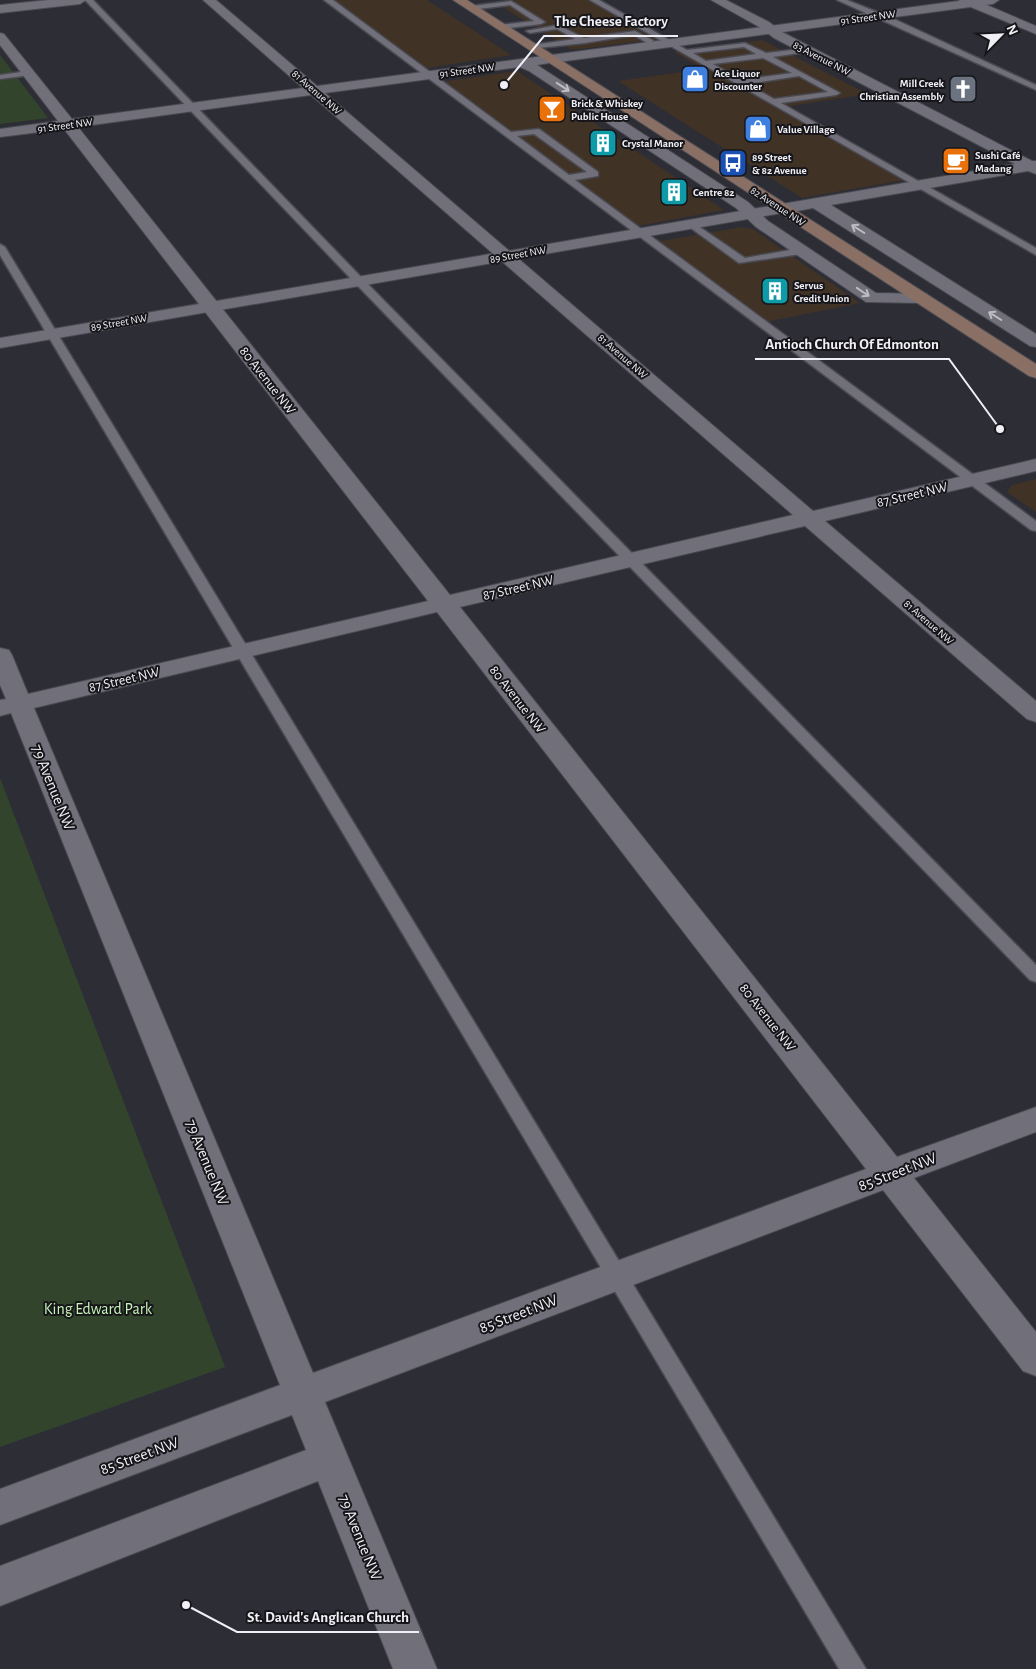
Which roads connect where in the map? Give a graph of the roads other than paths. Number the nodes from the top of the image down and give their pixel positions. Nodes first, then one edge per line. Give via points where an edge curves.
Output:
1 (80, 0) edge
2 (89, 0) edge
3 (210, 0) edge
4 (328, 0) edge
5 (459, 0) edge
6 (594, 0) edge
7 (717, 0) edge
8 (841, 0) edge
9 (993, 0) edge
10 (969, 1) edge
11 (471, 8) junction
12 (0, 9) edge
13 (877, 16) junction
14 (611, 18) dead end
15 (506, 30) junction
16 (771, 30) junction
17 (1036, 30) edge
18 (635, 33) junction
19 (584, 40) junction
20 (1, 41) edge
21 (670, 43) junction
22 (656, 45) junction
23 (532, 47) junction
24 (806, 50) junction
25 (606, 52) junction
26 (686, 52) junction
27 (765, 55) junction
28 (551, 59) junction
29 (522, 63) junction
30 (704, 63) junction
31 (28, 73) junction
32 (800, 74) junction
33 (430, 75) junction
34 (0, 77) edge
35 (739, 83) junction
36 (1036, 88) edge
37 (315, 91) junction
38 (773, 102) junction
39 (192, 107) junction
40 (68, 124) junction
41 (0, 133) edge
42 (509, 135) junction
43 (1034, 167) edge
44 (567, 178) junction
45 (918, 185) junction
46 (816, 203) junction
47 (782, 209) junction
48 (751, 214) junction
49 (691, 224) junction
50 (641, 233) junction
51 (0, 247) edge
52 (801, 251) junction
53 (1036, 252) edge
54 (508, 256) junction
55 (359, 281) junction
56 (921, 298) junction
57 (211, 307) junction
58 (53, 334) junction
59 (1036, 342) edge
60 (0, 343) edge
61 (1036, 372) edge
62 (1036, 465) edge
63 (973, 480) junction
64 (810, 518) junction
65 (1036, 526) edge
66 (632, 560) junction
67 (443, 604) junction
68 (242, 651) junction
69 (0, 655) edge
70 (10, 706) edge
71 (1036, 714) edge
72 (1036, 976) edge
73 (1036, 1119) edge
74 (890, 1174) junction
75 (617, 1276) junction
76 (1036, 1360) edge
77 (303, 1393) junction
78 (330, 1459) junction
79 (0, 1507) edge
80 (0, 1586) edge
81 (416, 1669) edge
82 (853, 1669) edge

1 - 12 street
2 - 39 lane
3 - 37 street, 81 Avenue NW
4 - 33 lane
5 - 11 main road, 82 Avenue NW
6 - 21 lane
7 - 16 street, 83 Avenue NW
8 - 13 lane
9 - 10 street, 91 Street NW
10 - 13 street, 91 Street NW
10 - 17 street
11 - 15 main road, 82 Avenue NW
11 - 15 lane via 511,4 541,22
13 - 16 street, 91 Street NW
13 - 36 lane
14 - 18 lane
15 - 19 lane via 558,28
15 - 23 main road, 82 Avenue NW
16 - 21 street, 91 Street NW
16 - 24 street, 83 Avenue NW
18 - 19 lane
18 - 22 lane
19 - 23 lane
19 - 25 lane
20 - 31 street, 80 Avenue NW
21 - 22 street, 91 Street NW
21 - 26 lane
22 - 25 street, 91 Street NW
23 - 28 main road, 82 Avenue NW
24 - 27 lane
24 - 43 street, 83 Avenue NW
25 - 28 street, 91 Street NW
26 - 27 lane via 745,44
26 - 30 lane
27 - 30 lane
27 - 32 lane
28 - 29 street, 91 Street NW
28 - 47 main road, 82 Avenue NW
29 - 33 street, 91 Street NW
29 -> 48 street, 82 Avenue NW via 742,205
30 - 35 lane
31 - 34 lane
31 - 40 street, 80 Avenue NW
32 - 35 lane
32 - 38 lane via 836,93
33 - 37 street, 91 Street NW
33 - 42 lane
35 - 38 lane
37 - 39 street, 91 Street NW
37 - 54 street, 81 Avenue NW
38 - 45 lane
39 - 40 street, 91 Street NW
39 - 55 lane
40 - 41 street, 91 Street NW
40 - 57 street, 80 Avenue NW
42 - 44 lane
42 - 44 lane via 536,131 595,174
43 - 45 street, 89 Street NW
44 - 50 lane
45 - 46 street, 89 Street NW
45 - 53 lane
46 - 47 street, 89 Street NW
59 -> 46 street, 82 Avenue NW
47 - 48 street, 89 Street NW
47 - 56 main road, 82 Avenue NW
48 - 49 street, 89 Street NW
48 - 52 street, 82 Avenue NW
49 - 50 street, 89 Street NW
49 - 52 lane via 743,261
50 - 54 street, 89 Street NW
50 - 63 lane
51 - 58 lane
52 -> 56 street, 82 Avenue NW via 872,298
54 - 55 street, 89 Street NW
54 - 64 street, 81 Avenue NW
55 - 57 street, 89 Street NW
55 - 66 lane
56 - 61 main road, 82 Avenue NW
57 - 58 street, 89 Street NW
57 - 67 street, 80 Avenue NW
58 - 60 street, 89 Street NW
58 - 68 lane
62 - 63 street, 87 Street NW
63 - 64 street, 87 Street NW
63 - 65 lane
64 - 66 street, 87 Street NW
64 - 71 street, 81 Avenue NW
66 - 67 street, 87 Street NW
66 - 72 lane
67 - 68 street, 87 Street NW
67 - 74 street, 80 Avenue NW
68 - 70 street, 87 Street NW
68 - 75 lane
69 - 70 street, 79 Avenue NW
70 - 77 street, 79 Avenue NW
73 - 74 street, 85 Street NW
74 - 75 street, 85 Street NW
74 - 76 street, 80 Avenue NW
75 - 77 street, 85 Street NW
75 - 82 lane
77 - 78 street, 79 Avenue NW
77 - 79 street, 85 Street NW
78 - 80 street
78 - 81 street, 79 Avenue NW

